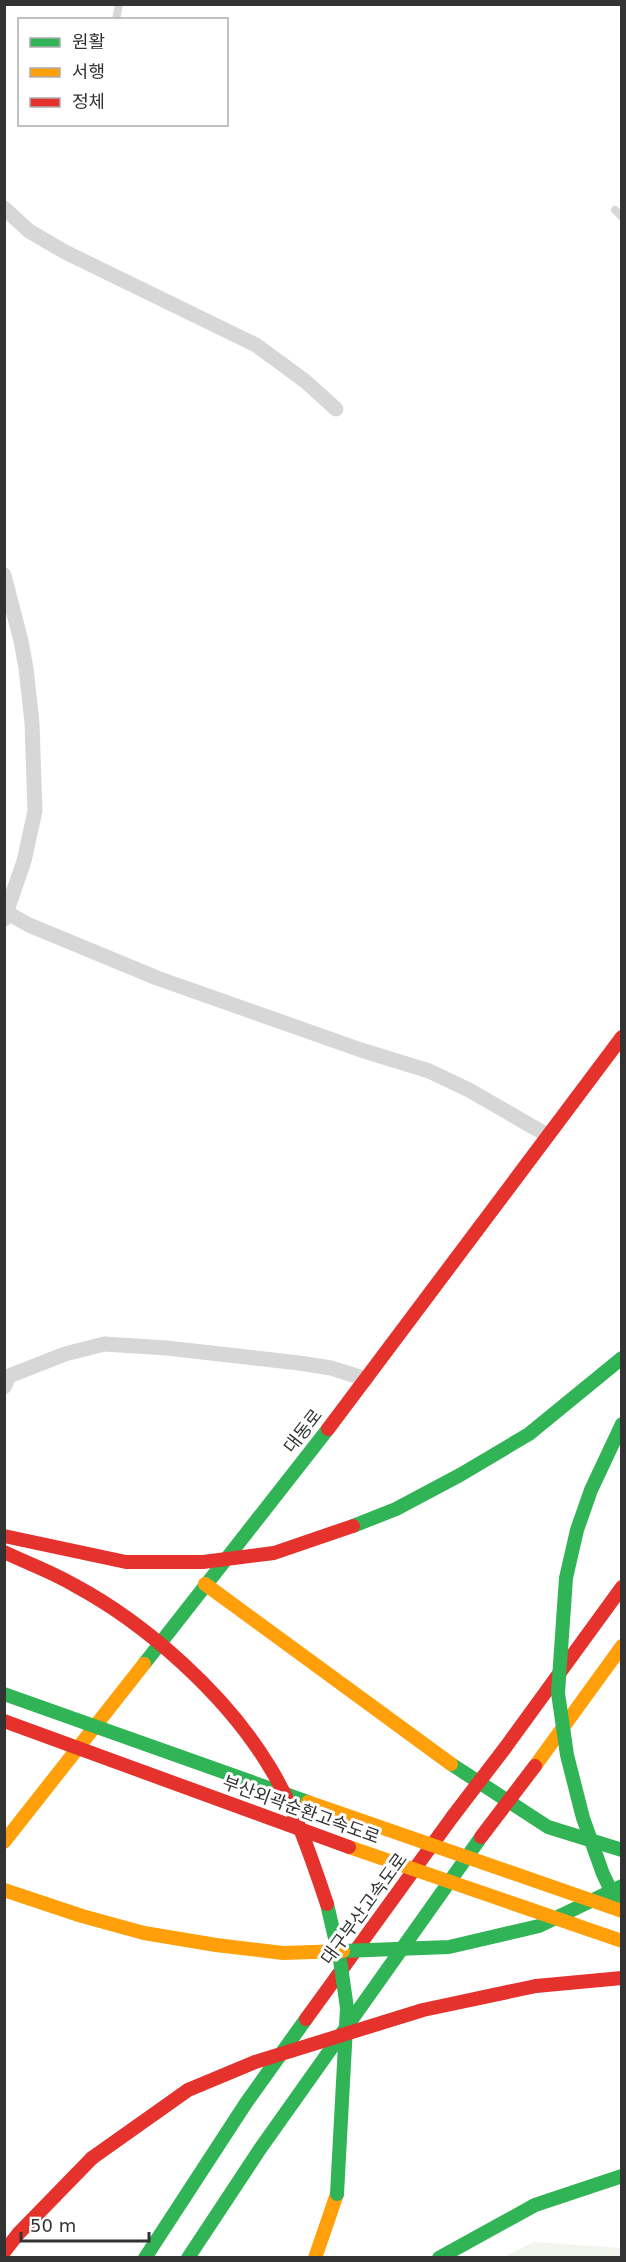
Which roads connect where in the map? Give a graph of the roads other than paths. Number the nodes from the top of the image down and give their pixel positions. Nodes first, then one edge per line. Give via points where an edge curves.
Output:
1 (4, 208) edge
2 (615, 210) dead end
3 (621, 217) edge
4 (336, 409) dead end
5 (4, 575) edge
6 (5, 914) edge
7 (621, 1037) edge
8 (547, 1135) junction
9 (621, 1358) edge
10 (6, 1377) edge
11 (366, 1379) junction
12 (621, 1424) edge
13 (4, 1536) edge
14 (4, 1552) edge
15 (205, 1584) junction
16 (621, 1587) edge
17 (621, 1646) edge
18 (4, 1694) edge
19 (4, 1721) edge
20 (4, 1842) edge
21 (621, 1850) edge
22 (621, 1886) edge
23 (4, 1890) edge
24 (621, 1912) edge
25 (621, 1941) edge
26 (621, 1978) edge
27 (621, 2176) edge
28 (4, 2252) edge
29 (144, 2258) edge
30 (188, 2258) edge
31 (315, 2258) edge
32 (439, 2258) edge

1 - 4 street via 29,231 65,252 256,345
2 - 3 lane
5 - 6 street via 26,668 34,800 24,861
6 - 8 street via 157,978 429,1071
7 - 8 main road, 대동로
8 - 11 main road, 대동로
9 - 13 main road, bridge via 529,1434 460,1475 396,1509 274,1553 203,1562 126,1562
10 - 11 street via 104,1344 299,1363
11 - 15 main road, 대동로
12 - 24 main road, bridge via 577,1530 566,1578 558,1693 567,1755 583,1818
14 - 31 main road, bridge via 75,1585 144,1630 198,1677 233,1716 269,1766 306,1842 329,1910 347,2008 338,2194
15 - 20 main road, 대동로
15 - 21 main road via 457,1769 548,1827
16 - 29 main road, 대구부산고속도로, bridge via 246,2103
17 - 30 main road, bridge via 260,2149
18 - 24 main road, 부산외곽순환고속도로, bridge
19 - 25 main road, 부산외곽순환고속도로, bridge
22 - 23 main road, bridge via 539,1926 449,1947 283,1953 144,1933
26 - 28 main road, bridge via 536,1986 423,2010 255,2062 188,2090 92,2158
27 - 32 main road via 535,2205

